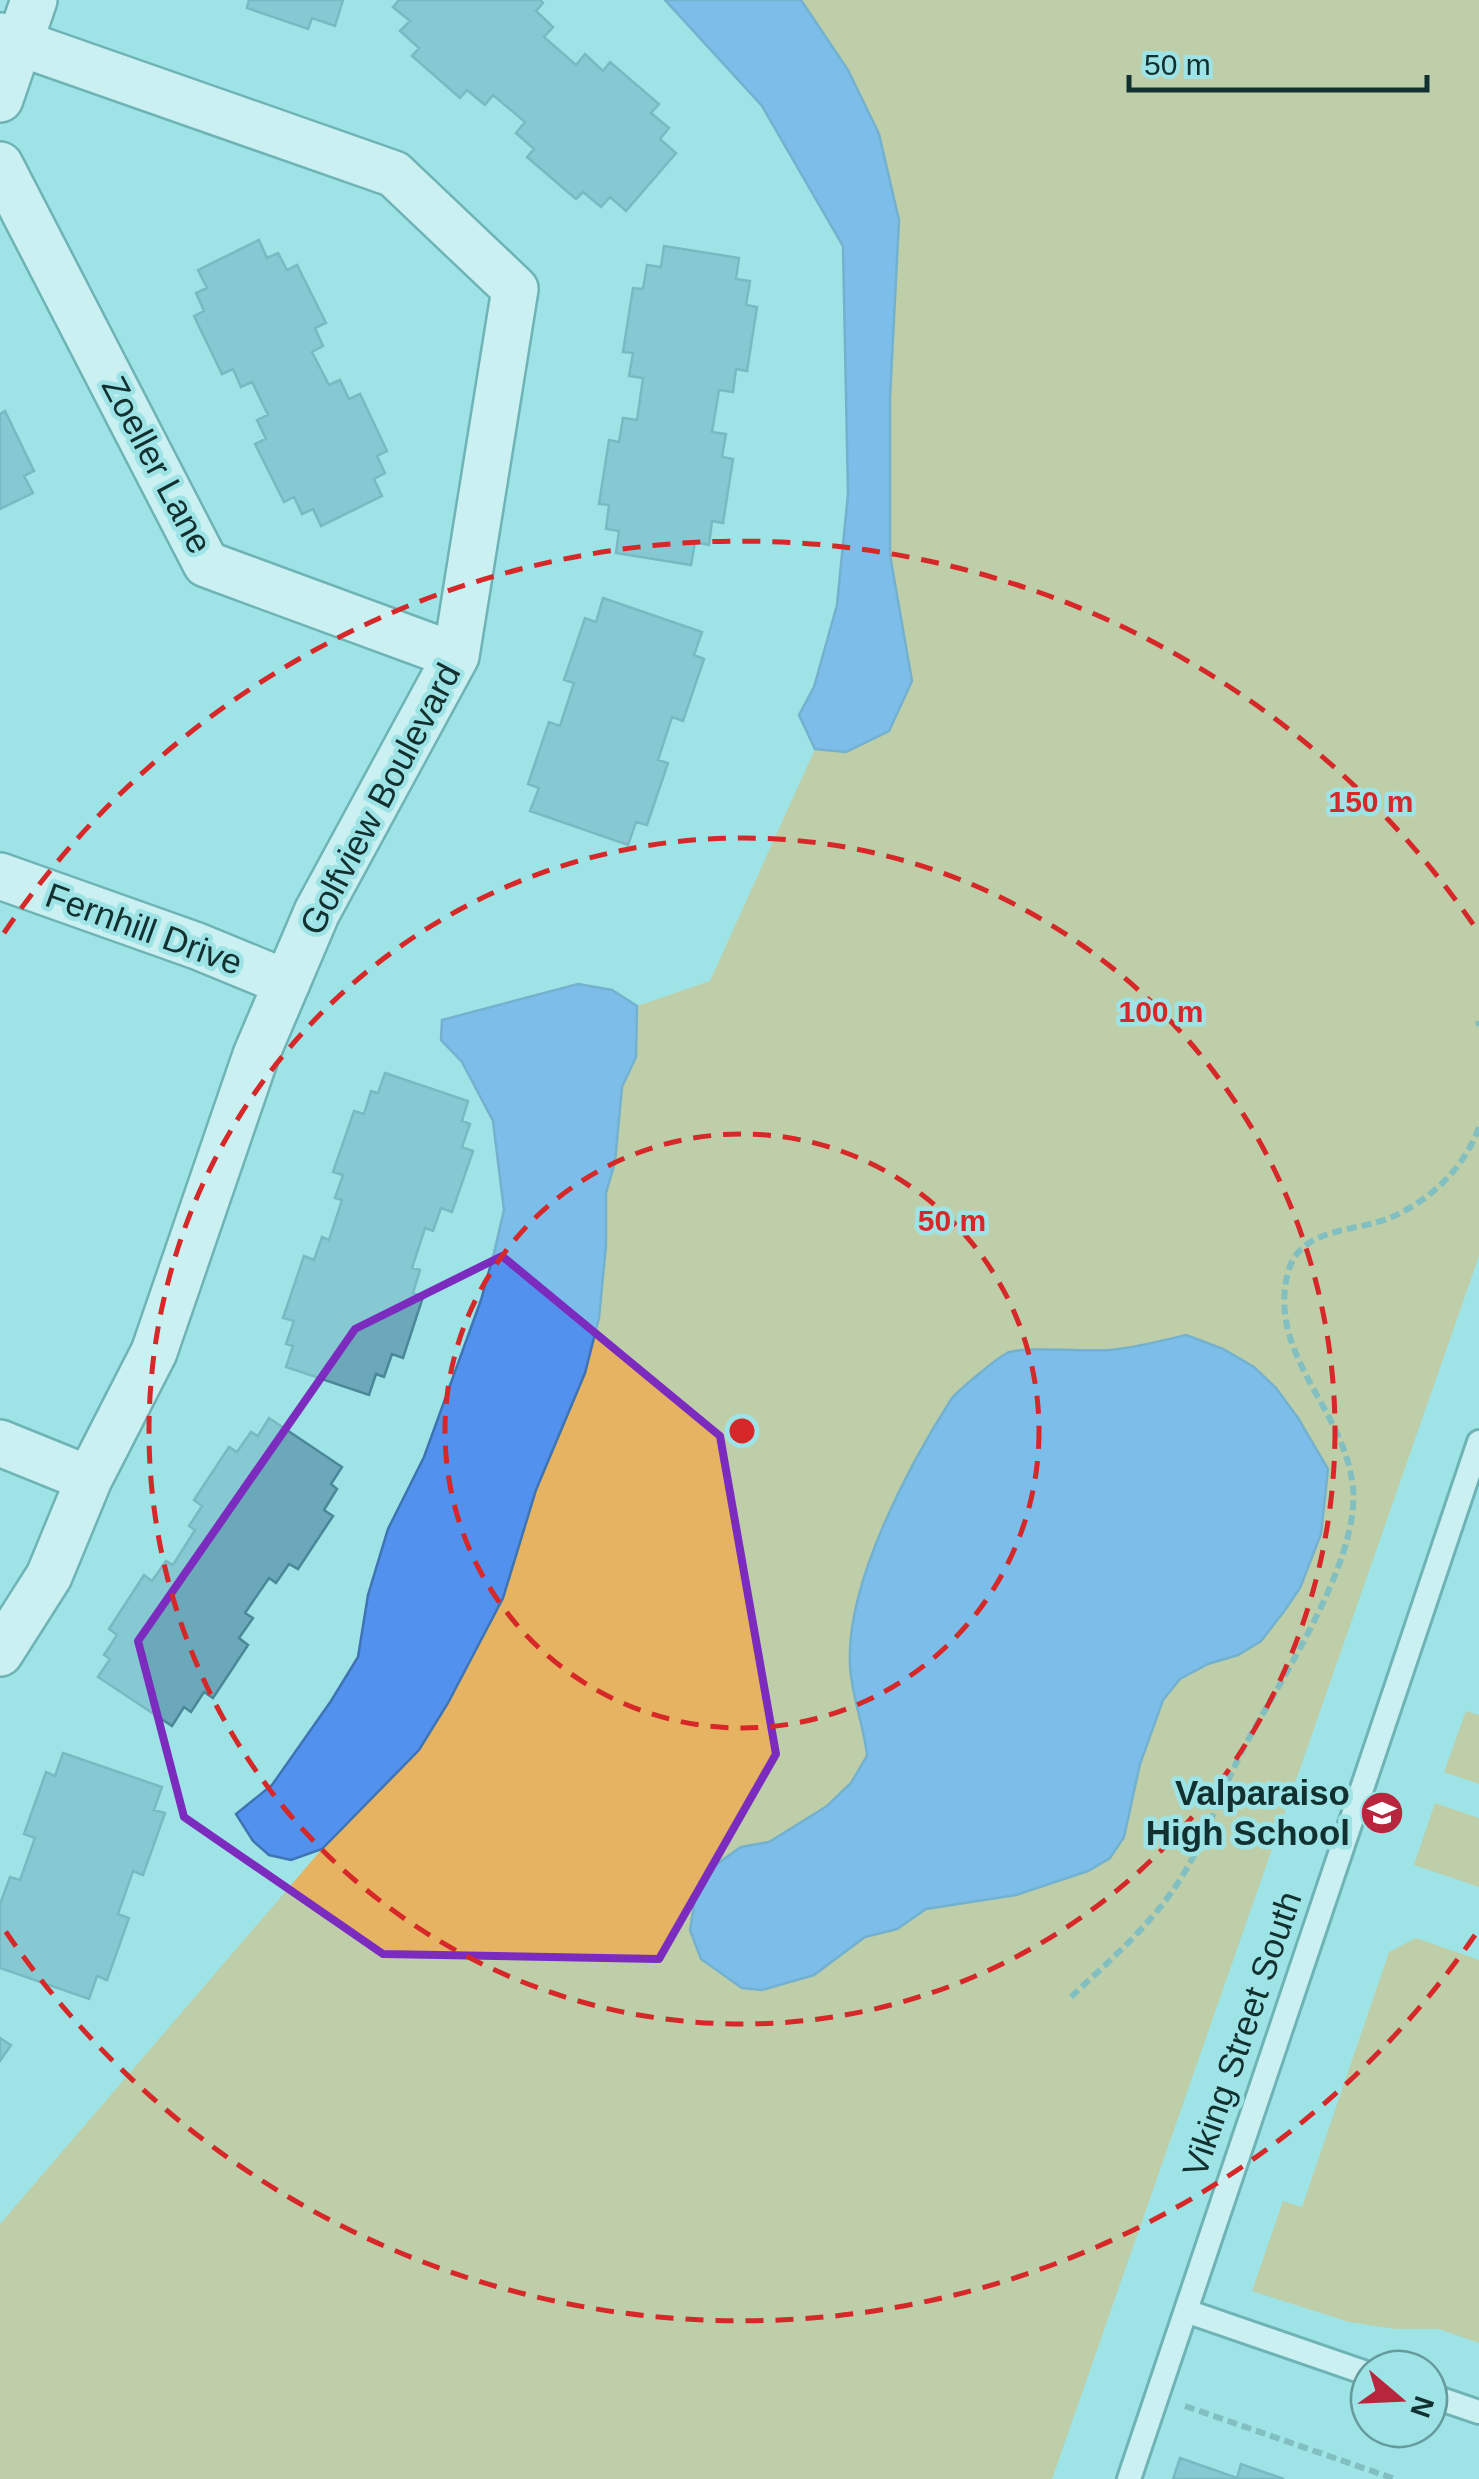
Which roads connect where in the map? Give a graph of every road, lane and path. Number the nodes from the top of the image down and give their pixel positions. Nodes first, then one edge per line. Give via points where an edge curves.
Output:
1 (34, 0) edge
2 (9, 40) edge
3 (0, 99) edge
4 (3, 177) edge
5 (456, 656) junction
6 (0, 876) edge
7 (286, 983) junction
8 (1479, 1127) edge
9 (1479, 1442) edge
10 (0, 1443) edge
11 (89, 1479) junction
12 (0, 1654) edge
13 (1071, 1997) dead end
14 (1186, 2311) junction
15 (1349, 2367) edge
16 (1449, 2402) edge
17 (1479, 2412) edge
18 (1179, 2423) dead end
19 (1129, 2479) edge
20 (1394, 2479) edge

1 - 2 street
2 - 3 street
2 - 5 street, Golfview Boulevard via 394,174 515,289
4 - 5 street, Zoeller Lane via 206,564
5 - 7 street, Golfview Boulevard via 317,912
6 - 7 street, Fernhill Drive
7 - 11 street, Golfview Boulevard via 154,1352
8 - 13 path via 1461,1165 1421,1200 1366,1226 1319,1236 1290,1265 1284,1305 1289,1340 1350,1470 1345,1543 1193,1858 1147,1922
9 - 14 lane, Viking Street South
10 - 11 street
11 - 12 street, Golfview Boulevard via 49,1576
14 - 15 lane
14 - 19 lane, Viking Street South
16 - 17 lane
18 - 20 path via 1186,2404

